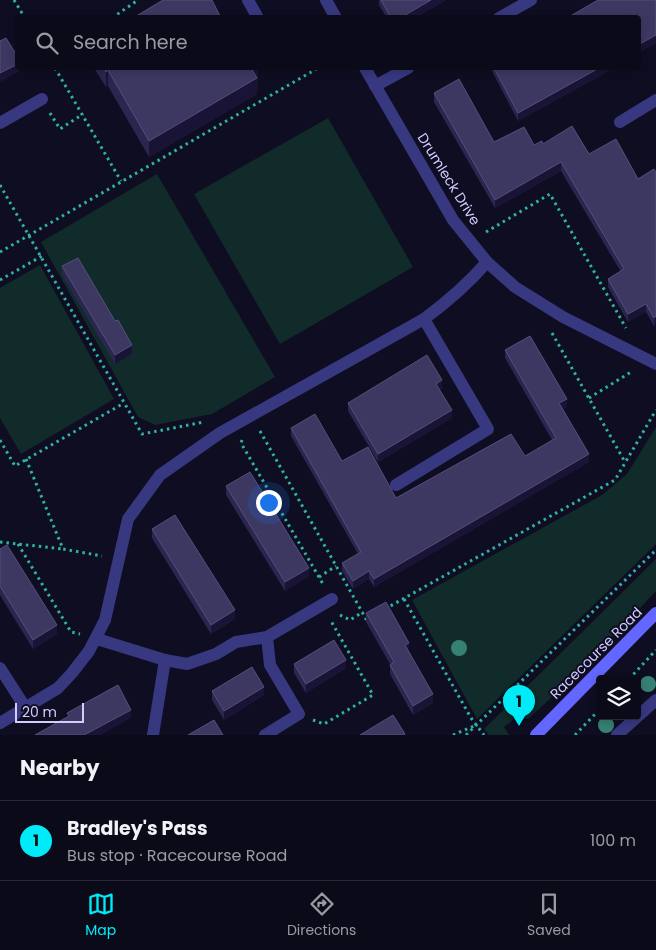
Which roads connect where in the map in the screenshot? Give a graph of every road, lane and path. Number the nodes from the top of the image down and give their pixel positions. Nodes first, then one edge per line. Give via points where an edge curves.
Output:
1 (14, 0) edge
2 (138, 0) edge
3 (248, 0) edge
4 (326, 0) edge
5 (531, 0) edge
6 (23, 15) edge
7 (116, 15) edge
8 (256, 15) edge
9 (334, 15) edge
10 (504, 15) edge
11 (56, 70) edge
12 (315, 70) edge
13 (366, 70) edge
14 (404, 70) edge
15 (375, 86) junction
16 (42, 100) joint
17 (656, 100) edge
18 (83, 114) junction
19 (620, 122) dead end
20 (0, 123) edge
21 (121, 181) junction
22 (0, 185) edge
23 (30, 235) junction
24 (473, 245) junction
25 (0, 252) edge
26 (42, 256) junction
27 (486, 262) junction
28 (0, 280) edge
29 (424, 319) junction
30 (552, 333) dead end
31 (629, 351) junction
32 (656, 364) edge
33 (631, 372) dead end
34 (589, 398) junction
35 (124, 403) junction
36 (656, 410) edge
37 (247, 418) junction
38 (212, 420) dead end
39 (0, 440) edge
40 (26, 459) junction
41 (625, 462) junction
42 (396, 485) dead end
43 (0, 542) edge
44 (18, 544) junction
45 (63, 549) junction
46 (656, 550) edge
47 (118, 558) junction
48 (336, 566) junction
49 (319, 577) junction
50 (404, 599) junction
51 (327, 602) junction
52 (381, 611) edge
53 (656, 613) edge
54 (374, 615) edge
55 (267, 637) junction
56 (96, 639) junction
57 (656, 650) edge
58 (165, 660) junction
59 (0, 668) edge
60 (633, 675) edge
61 (656, 700) edge
62 (25, 707) junction
63 (596, 713) edge
64 (299, 714) junction
65 (0, 723) edge
66 (476, 726) junction
67 (153, 735) edge
68 (265, 735) edge
69 (452, 735) edge
70 (466, 735) edge
71 (484, 735) edge
72 (536, 735) edge
73 (575, 735) edge
74 (617, 735) edge

1 - 6 path
2 - 7 path
3 - 8 street
4 - 9 street
5 - 10 street
11 - 18 path
12 - 21 path
13 - 15 street, Drumleck Drive
14 - 15 street
15 - 24 street, Drumleck Drive via 453,220
16 - 18 path via 60,129
16 - 20 street
17 - 19 street
18 - 21 path
21 - 23 path
22 - 23 path
23 - 25 path
23 - 26 path
24 - 27 street, Drumleck Drive
24 - 31 path via 489,229 550,194 626,329
26 - 28 path
26 - 35 path
27 - 29 street via 454,297
27 - 31 street, Drumleck Drive via 515,287 563,317
29 - 37 street
29 - 42 street via 488,429
30 - 34 path
31 - 32 street, Drumleck Drive
33 - 34 path
34 - 41 path
35 - 38 path via 142,434
35 - 40 path
36 - 41 path
37 - 47 street via 160,475 128,518
37 - 48 path
37 - 49 path via 241,443
39 - 40 path via 15,466
40 - 45 path
41 - 50 path via 615,480
43 - 44 path
44 - 45 path
44 - 56 path via 72,632
45 - 47 path
46 - 66 path
47 - 56 street via 105,620
48 - 49 path
48 - 54 path via 366,619
49 - 51 path
50 - 52 path
50 - 66 path
51 - 55 street
51 - 64 path via 373,695 324,724
53 - 72 main road, Racecourse Road
55 - 58 street via 236,642 216,654 187,664
55 - 64 street via 270,665
56 - 58 street
56 - 62 street via 83,661 58,688
57 - 60 path
58 - 67 street
59 - 62 street
61 - 74 street
62 - 65 street
63 - 73 path
64 - 68 street
66 - 69 path
66 - 70 path
66 - 71 path

